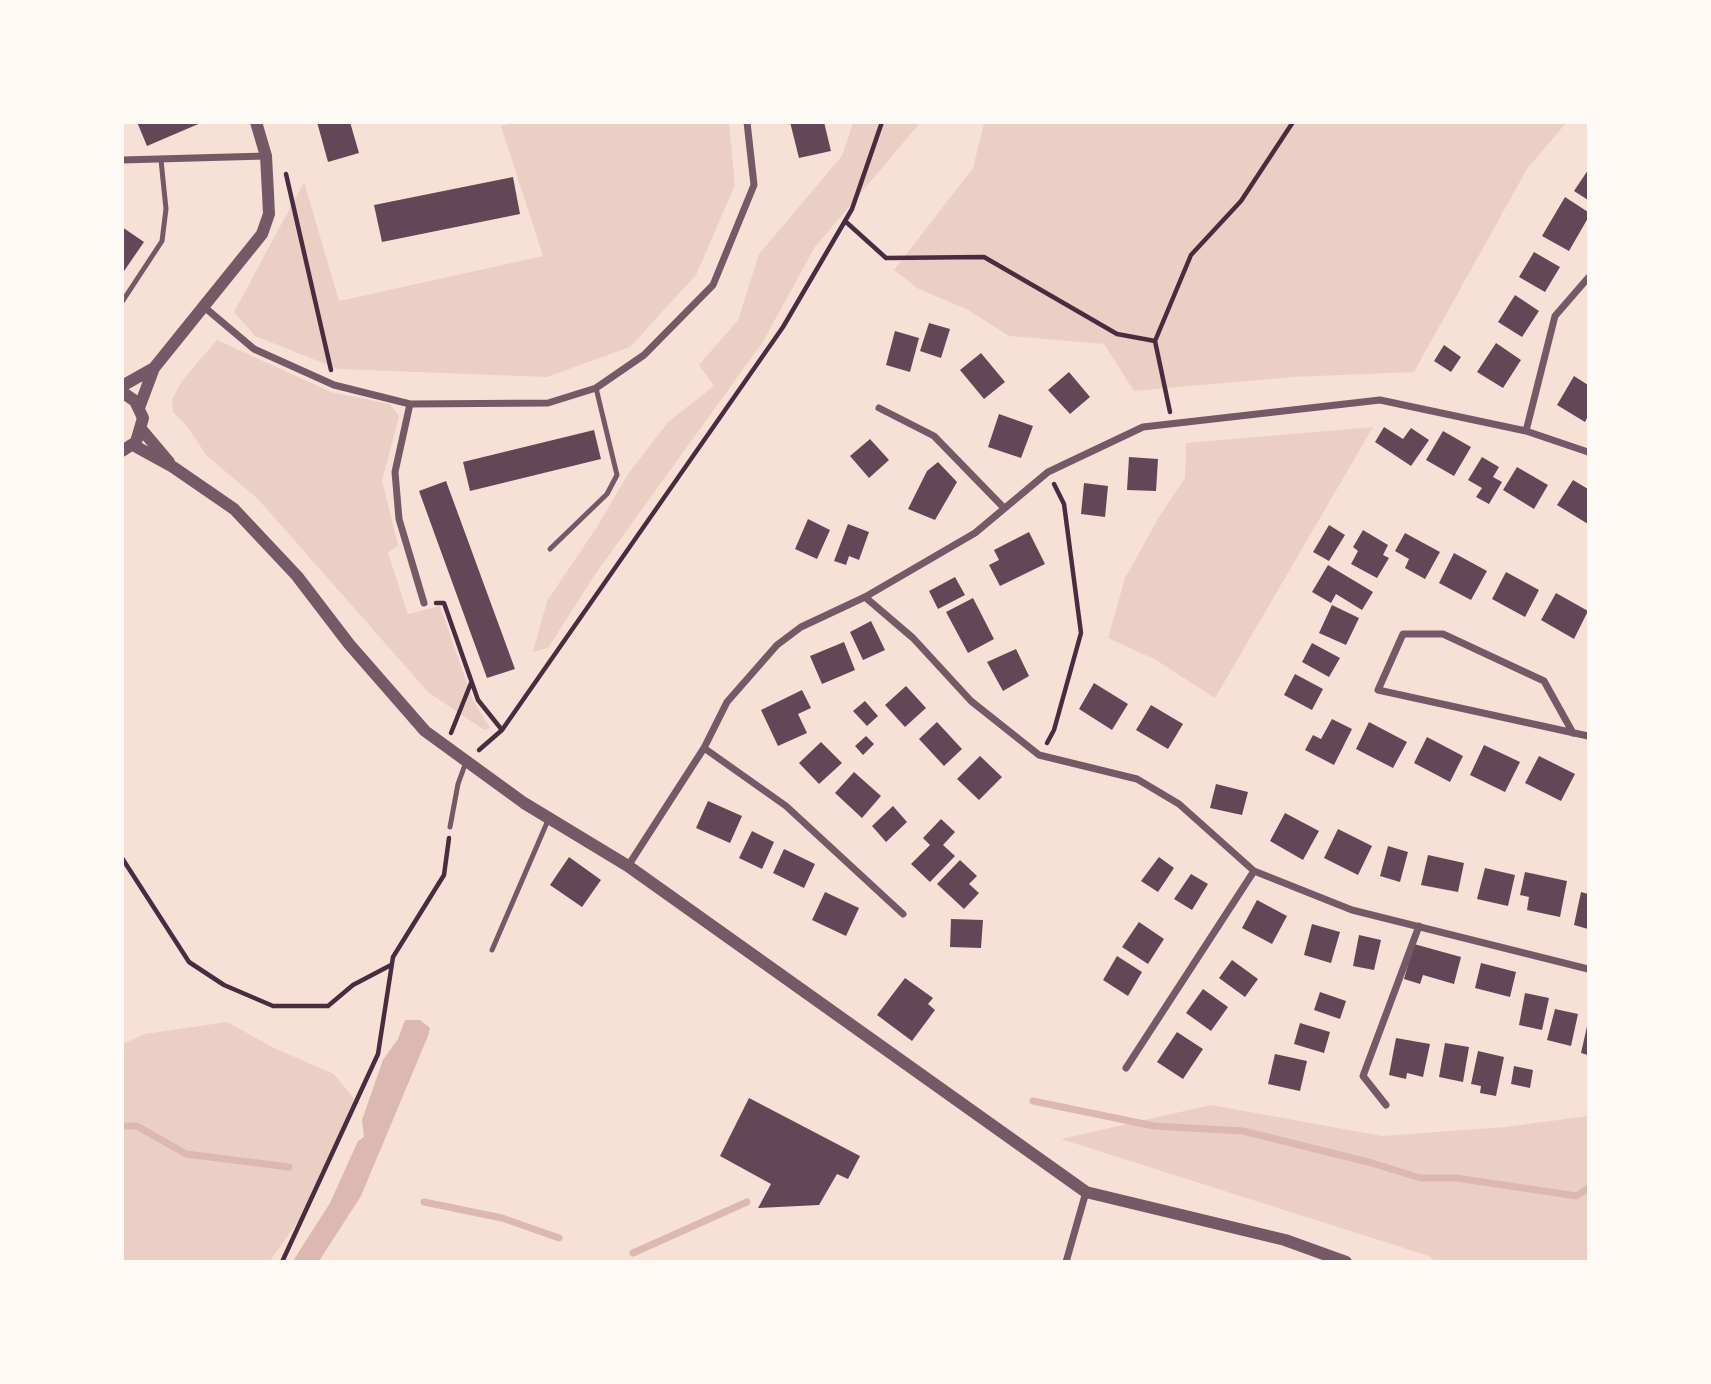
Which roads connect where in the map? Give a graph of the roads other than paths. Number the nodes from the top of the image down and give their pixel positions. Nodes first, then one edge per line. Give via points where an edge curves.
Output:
1 (256, 122) edge
2 (747, 122) edge
3 (266, 156) junction
4 (122, 160) edge
5 (161, 160) junction
6 (1588, 278) edge
7 (122, 302) edge
8 (203, 306) junction
9 (154, 369) junction
10 (122, 386) edge
11 (596, 388) junction
12 (122, 392) edge
13 (410, 404) junction
14 (139, 408) junction
15 (880, 408) dead end
16 (142, 430) junction
17 (1526, 431) junction
18 (128, 448) edge
19 (1588, 452) edge
20 (173, 467) junction
21 (1004, 508) junction
22 (550, 549) dead end
23 (865, 597) junction
24 (424, 603) road end
25 (1573, 733) junction
26 (1588, 736) edge
27 (704, 748) junction
28 (466, 762) junction
29 (550, 816) junction
30 (450, 827) road end
31 (628, 866) junction
32 (1254, 871) junction
33 (902, 914) dead end
34 (1419, 926) junction
35 (492, 950) dead end
36 (1588, 969) edge
37 (1126, 1068) dead end
38 (1386, 1105) dead end
39 (1086, 1192) junction
40 (1066, 1262) edge
41 (1346, 1262) edge

1 - 3 street
2 - 11 street via 754,186 713,285 644,355
3 - 5 street
3 - 8 street via 269,214 262,234
4 - 5 street
5 - 7 lane via 166,209 162,241
6 - 17 street via 1555,316
8 - 9 street
8 - 13 street via 254,349 334,385
9 - 10 street
9 - 14 street
11 - 13 street via 548,403
11 - 22 lane via 617,475 607,494
12 - 14 street
13 - 24 street via 395,472 399,519
14 - 16 street
15 - 21 street via 934,436
16 - 18 street
16 - 20 street
17 - 19 street
17 - 21 street via 1380,400 1143,427 1048,472
18 - 20 street
20 - 28 street via 234,509 297,576 425,731
21 - 23 street via 975,533
23 - 27 street via 801,627 776,645 727,702
23 - 32 street via 913,638 971,701 1039,755 1137,779 1180,804
25 - 25 street via 1544,681 1443,634 1403,634 1378,690
25 - 26 street
27 - 31 street
27 - 33 street via 786,806
28 - 29 street
28 - 30 lane
29 - 31 street
29 - 35 lane
31 - 39 street
32 - 34 street via 1352,910
32 - 37 street
34 - 36 street
34 - 38 street via 1363,1076
39 - 40 street
39 - 41 street via 1285,1240

